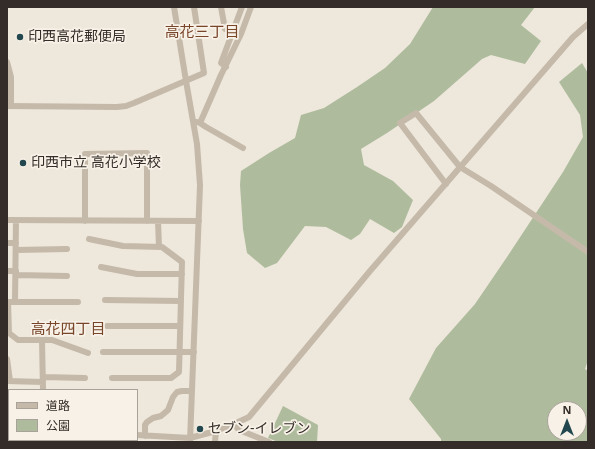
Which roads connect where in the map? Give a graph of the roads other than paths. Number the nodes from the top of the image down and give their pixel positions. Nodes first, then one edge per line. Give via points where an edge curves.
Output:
1 (174, 7) edge
2 (194, 7) edge
3 (221, 7) edge
4 (242, 7) edge
5 (251, 7) edge
6 (588, 24) edge
7 (233, 32) junction
8 (7, 62) edge
9 (226, 67) junction
10 (186, 81) junction
11 (9, 106) edge
12 (193, 122) junction
13 (200, 123) junction
14 (243, 148) dead end
15 (460, 167) junction
16 (446, 184) junction
17 (7, 220) edge
18 (16, 220) junction
19 (85, 221) junction
20 (147, 221) junction
21 (158, 221) junction
22 (199, 221) junction
23 (89, 239) dead end
24 (7, 243) edge
25 (16, 246) junction
26 (159, 247) junction
27 (66, 249) dead end
28 (588, 252) edge
29 (101, 268) dead end
30 (7, 271) edge
31 (16, 273) junction
32 (182, 274) junction
33 (67, 276) dead end
34 (106, 300) dead end
35 (181, 301) junction
36 (7, 302) edge
37 (15, 302) junction
38 (78, 302) dead end
39 (107, 326) dead end
40 (180, 326) junction
41 (8, 329) edge
42 (42, 340) junction
43 (103, 352) dead end
44 (179, 352) junction
45 (194, 352) junction
46 (88, 353) dead end
47 (7, 359) edge
48 (85, 378) dead end
49 (112, 378) dead end
50 (43, 380) junction
51 (9, 381) edge
52 (43, 389) edge
53 (192, 391) junction
54 (234, 424) junction
55 (216, 431) junction
56 (138, 435) edge
57 (145, 436) junction
58 (190, 440) edge
59 (257, 440) edge
60 (215, 442) edge
61 (269, 442) edge

1 - 10 street
2 - 10 street via 204,73
3 - 7 street via 225,28
4 - 7 street
5 - 9 street
6 - 15 street via 573,37
7 - 9 street via 221,63
8 - 11 street via 11,77
9 - 13 street
10 - 11 street via 126,106
10 - 12 street
12 - 13 street
12 - 22 street via 200,185
13 - 14 street
15 - 16 street
15 - 16 street via 416,113 400,123
15 - 28 street
16 - 54 street via 248,417
17 - 18 street
18 - 19 street
18 - 25 street
19 - 20 street
19 - 20 street via 85,154 147,153
20 - 21 street
21 - 22 street
21 - 26 street
22 - 45 street
23 - 26 street via 123,246
24 - 25 street
25 - 27 street
25 - 31 street
26 - 32 street via 182,262
29 - 32 street via 137,274
30 - 31 street
31 - 33 street
31 - 37 street
32 - 35 street
34 - 35 street
35 - 40 street
36 - 37 street
36 - 41 street
37 - 38 street
39 - 40 street
40 - 44 street
41 - 42 street via 18,340
42 - 46 street via 52,340
42 - 50 street
43 - 44 street
44 - 45 street
44 - 49 street via 178,372 171,378
45 - 53 street
47 - 51 street
48 - 50 street
50 - 51 street
50 - 52 street
53 - 57 street via 177,392 168,410 145,424
53 - 58 street
54 - 55 street
54 - 59 street via 239,430
55 - 58 street
55 - 60 street
56 - 57 street
57 - 58 street
59 - 61 street

